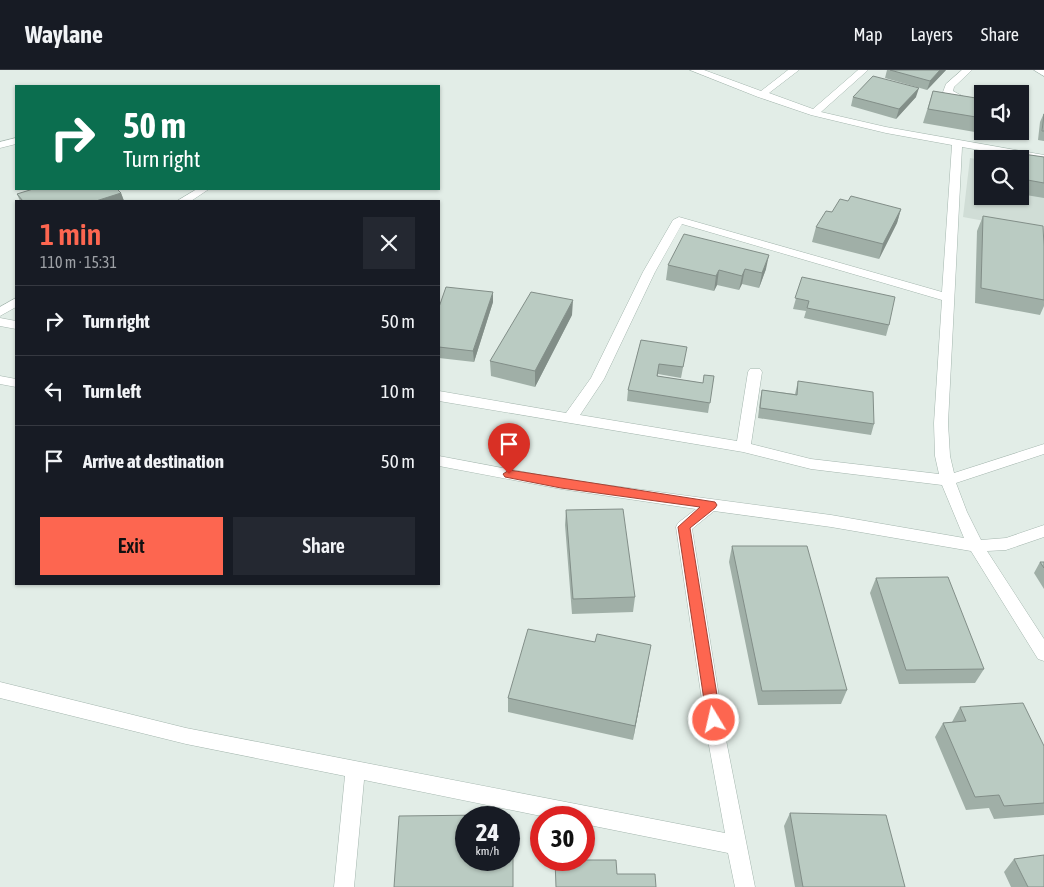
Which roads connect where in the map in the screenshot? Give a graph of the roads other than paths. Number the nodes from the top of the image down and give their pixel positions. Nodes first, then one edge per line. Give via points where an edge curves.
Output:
1 (695, 70) edge
2 (794, 70) edge
3 (863, 70) edge
4 (967, 70) edge
5 (1039, 70) edge
6 (1044, 73) edge
7 (761, 95) junction
8 (974, 102) edge
9 (814, 113) junction
10 (15, 141) edge
11 (957, 144) junction
12 (0, 145) edge
13 (1044, 158) edge
14 (202, 190) edge
15 (185, 200) edge
16 (948, 298) junction
17 (15, 303) edge
18 (0, 312) edge
19 (0, 322) edge
20 (15, 325) edge
21 (756, 372) dead end
22 (0, 380) edge
23 (15, 383) edge
24 (440, 396) edge
25 (570, 418) junction
26 (743, 448) junction
27 (1044, 449) edge
28 (440, 461) edge
29 (948, 480) junction
30 (711, 505) junction
31 (1044, 531) edge
32 (975, 546) junction
33 (1044, 654) edge
34 (0, 690) edge
35 (355, 769) junction
36 (737, 845) junction
37 (344, 887) edge
38 (745, 887) edge

1 - 7 street
2 - 7 street
3 - 9 street
4 - 8 street via 949,86 948,92 955,98
5 - 6 street
7 - 9 street
9 - 11 street
10 - 12 street
11 - 13 street
11 - 16 street
14 - 15 street
16 - 25 street via 680,220 649,272 598,379
16 - 29 street via 941,423
17 - 18 street
19 - 20 street
21 - 26 street
22 - 23 street
24 - 25 street
25 - 26 street
26 - 29 street via 812,464
27 - 29 street
28 - 30 street via 561,484
29 - 32 street
30 - 32 street via 831,521
30 - 36 street via 684,527
31 - 32 street via 1006,544
32 - 33 street
34 - 35 street via 186,736
35 - 36 street
35 - 37 street
36 - 38 street

